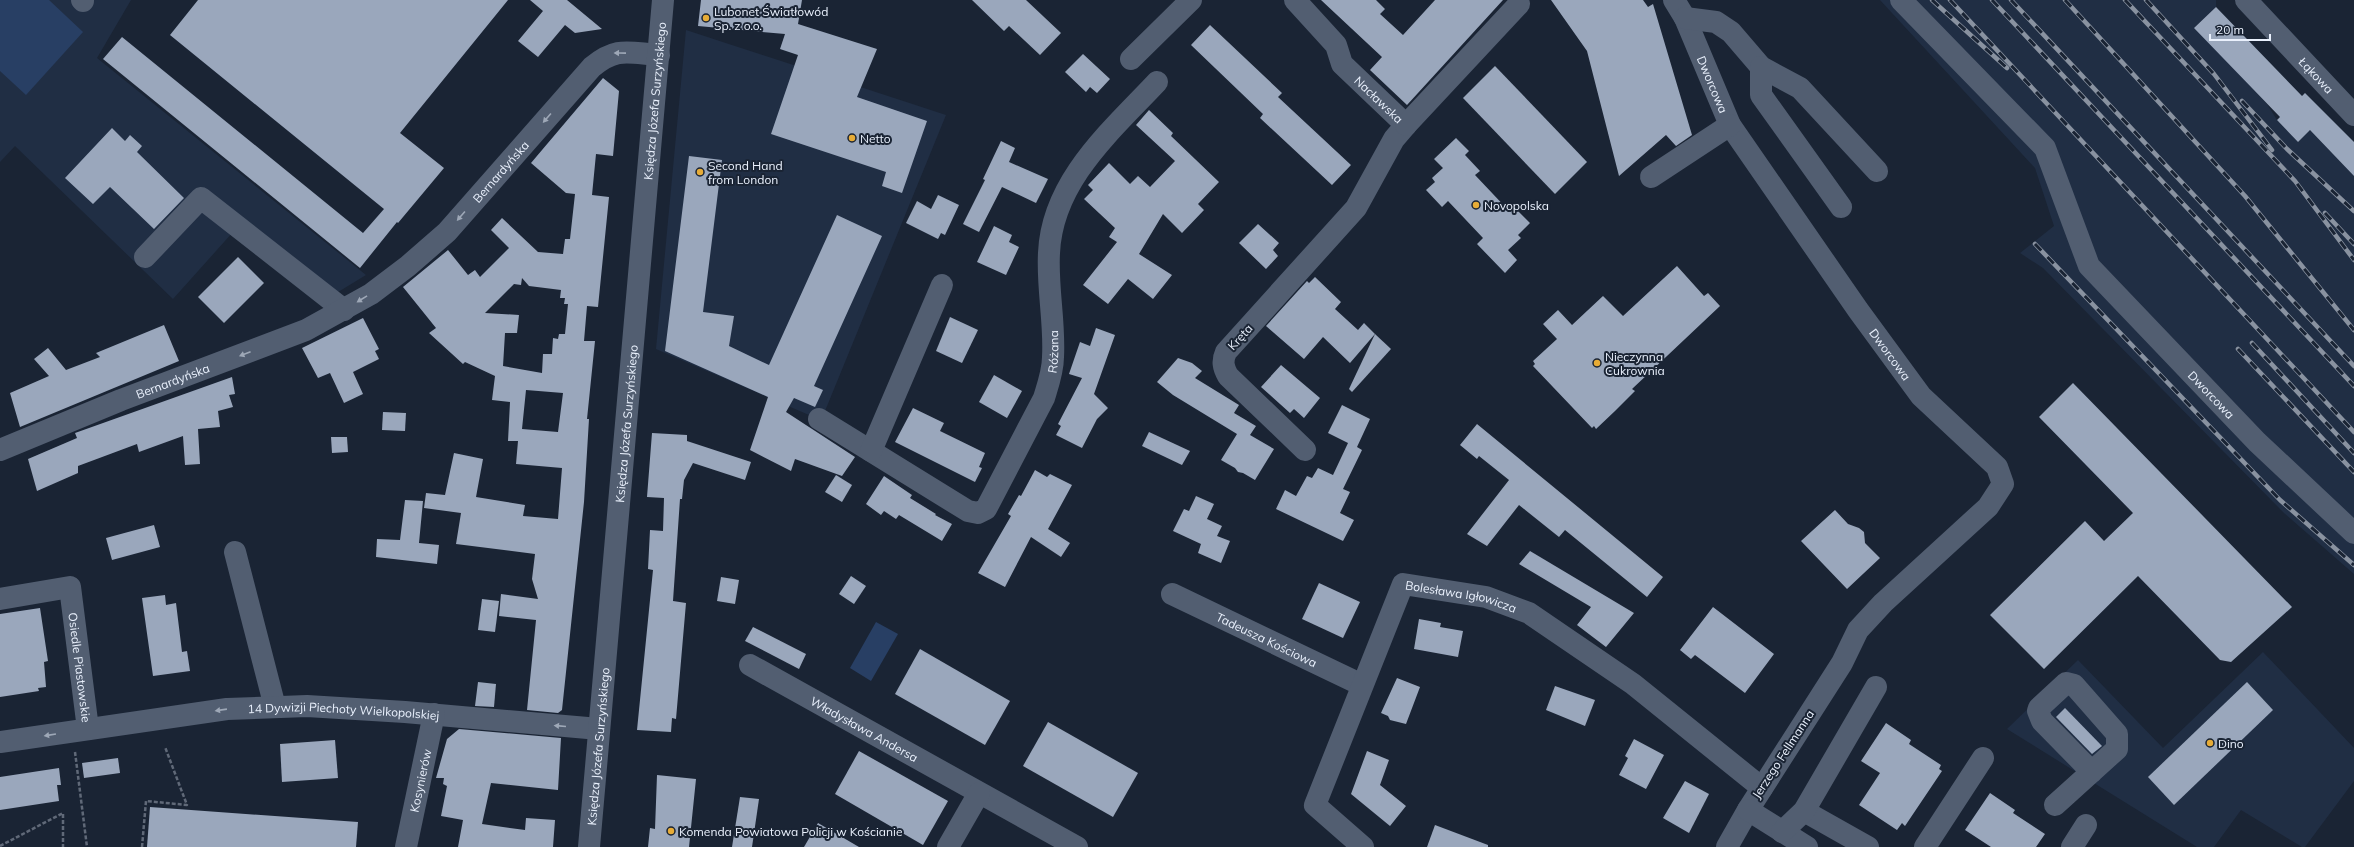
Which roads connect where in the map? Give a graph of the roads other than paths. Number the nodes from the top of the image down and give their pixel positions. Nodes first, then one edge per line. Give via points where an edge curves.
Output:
1 (663, 0) edge
2 (1191, 0) edge
3 (1295, 0) edge
4 (1901, 0) edge
5 (2256, 3) edge
6 (1519, 4) dead end
7 (1680, 9) edge
8 (659, 55) junction
9 (1131, 59) dead end
10 (1761, 67) junction
11 (1157, 82) dead end
12 (2354, 115) edge
13 (1406, 125) junction
14 (1730, 125) junction
15 (1877, 171) dead end
16 (1651, 177) dead end
17 (1841, 207) dead end
18 (1326, 241) joint
19 (145, 257) dead end
20 (942, 285) dead end
21 (344, 310) junction
22 (819, 419) dead end
23 (0, 450) edge
24 (1305, 450) dead end
25 (872, 451) junction
26 (2354, 532) edge
27 (235, 552) dead end
28 (1172, 594) dead end
29 (0, 599) edge
30 (1842, 663) joint
31 (750, 665) dead end
32 (1362, 685) junction
33 (1876, 687) dead end
34 (274, 707) junction
35 (434, 714) junction
36 (88, 729) junction
37 (599, 729) junction
38 (0, 742) edge
39 (1983, 758) dead end
40 (2092, 772) dead end
41 (1762, 788) junction
42 (979, 793) junction
43 (2055, 805) dead end
44 (1748, 810) junction
45 (1804, 811) junction
46 (2086, 825) dead end
47 (1782, 832) junction
48 (406, 847) edge
49 (589, 847) edge
50 (948, 847) edge
51 (1077, 847) edge
52 (1364, 847) edge
53 (1727, 847) edge
54 (1807, 847) edge
55 (1868, 847) edge
56 (1925, 847) edge
57 (2072, 847) edge

1 - 8 street, Księdza Józefa Surzyńskiego
2 - 9 street
3 - 13 street, Nacławska via 1336,45 1342,64
4 - 26 street, Dworcowa via 2045,148 2089,266 2257,442
5 - 12 street, Łąkowa
6 - 13 street
7 - 10 street via 1716,22 1731,32
7 - 14 street, Dworcowa
8 -> 21 street, Bernardyńska via 615,52 603,58 592,67 447,232 408,266
8 - 37 street, Księdza Józefa Surzyńskiego
10 - 15 street via 1800,88
10 - 17 street via 1761,95
11 - 25 street, Różana via 1095,148 1063,196 1053,223 1049,253 1053,357 1050,378 1044,398 986,509 978,513 968,511
13 - 18 street, Nacławska via 1394,139 1356,208
14 - 16 street
14 - 30 street, Dworcowa via 1921,396 1997,467 2003,484 1988,507 1883,603 1858,630
18 - 24 street, Kręta via 1223,358 1228,376
19 - 21 street via 201,198
20 - 25 street
21 -> 23 street, Bernardyńska via 306,330 121,400
22 - 25 street, Różana
27 - 34 street
28 - 32 street, Tadeusza Kościowa
29 - 36 street, Osiedle Piastowskie via 70,587
30 - 41 street, Jerzego Fellmanna
31 - 42 street, Władysława Andersa
32 - 41 street, Bolesława Igłowicza via 1403,584 1486,597 1529,613 1633,684
32 - 52 street, Bolesława Igłowicza via 1315,805
33 - 45 street
34 - 35 street, 14 Dywizji Piechoty Wielkopolskiej via 307,706
34 -> 36 street, 14 Dywizji Piechoty Wielkopolskiej via 227,709
37 -> 35 street, 14 Dywizji Piechoty Wielkopolskiej
35 - 48 street, Kosynierów
36 -> 38 street, Osiedle Piastowskie
37 - 49 street, Księdza Józefa Surzyńskiego
39 - 56 street
40 - 43 street
41 - 44 street, Jerzego Fellmanna
42 - 50 street
42 - 51 street, Władysława Andersa
44 - 47 street
44 - 53 street, Jerzego Fellmanna
45 - 47 street
45 - 55 street
46 - 57 street
47 - 54 street

